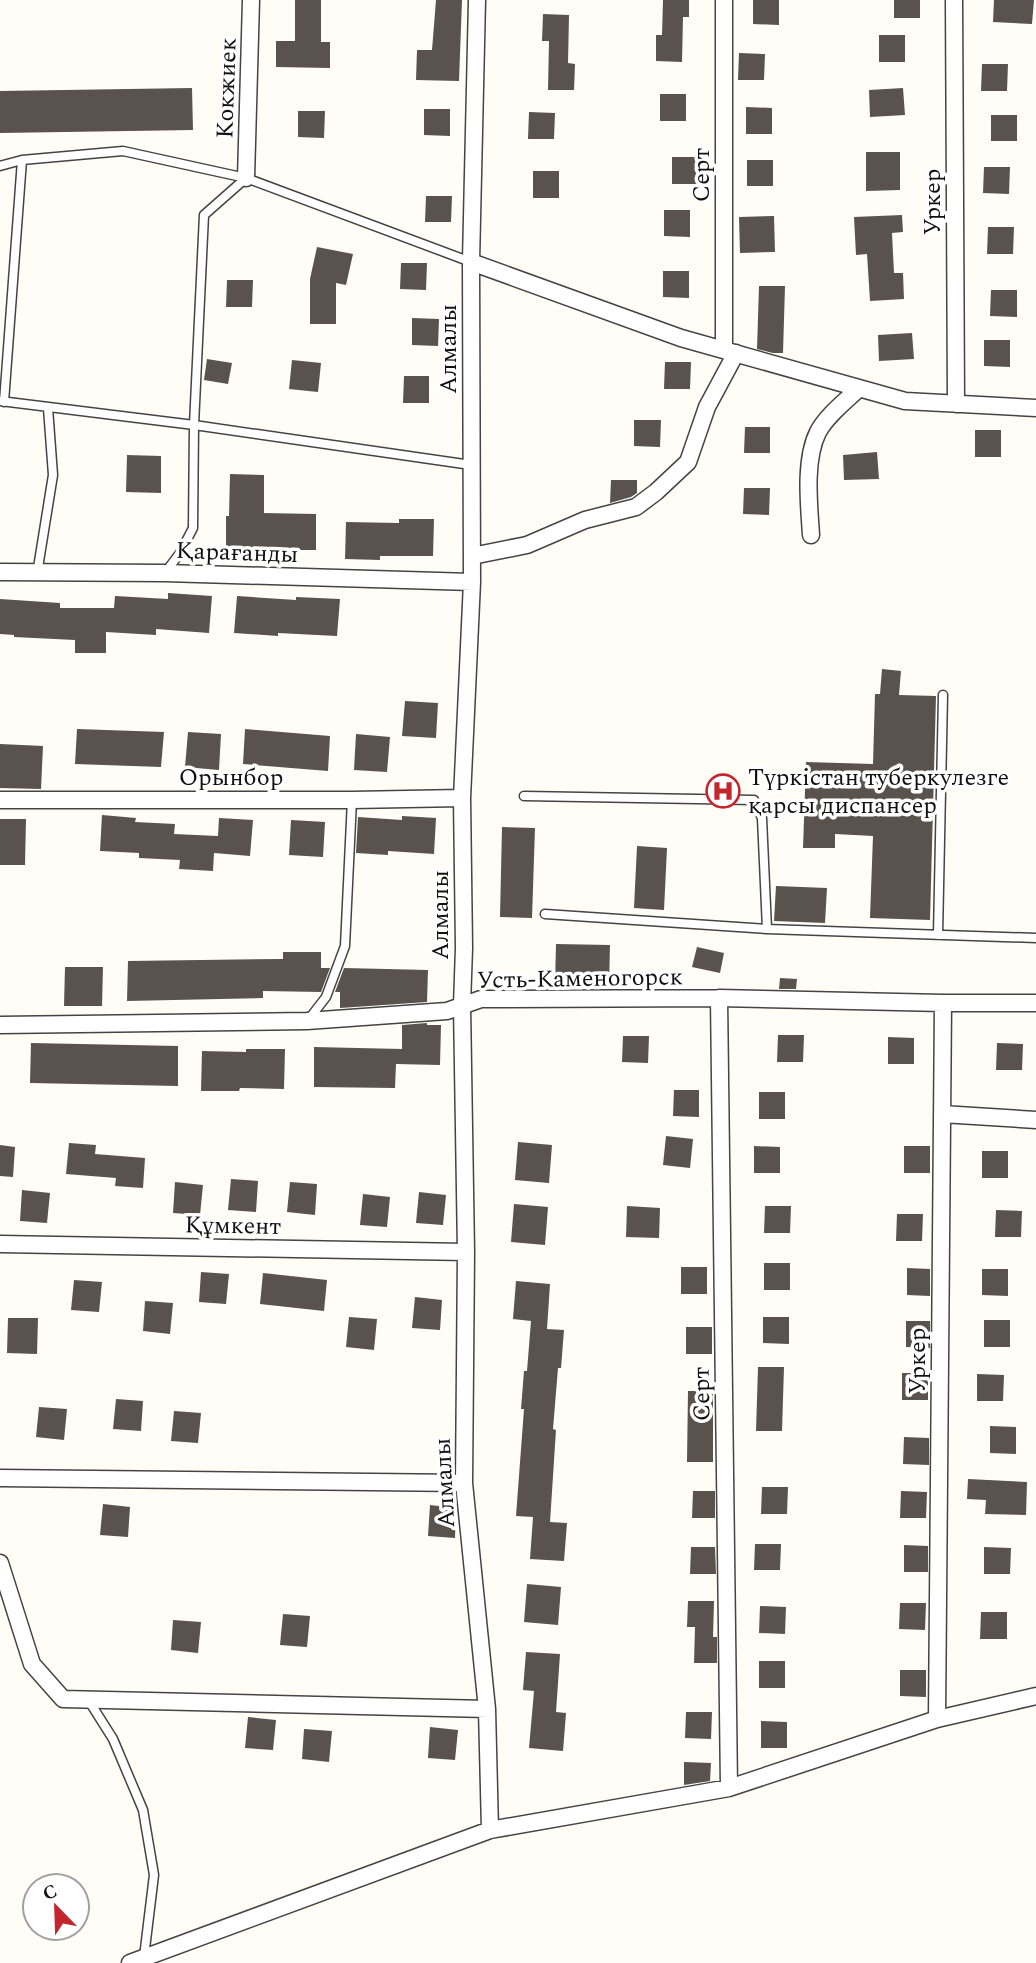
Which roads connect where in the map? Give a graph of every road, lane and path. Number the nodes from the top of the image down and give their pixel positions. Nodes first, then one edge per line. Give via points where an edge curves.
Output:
1 (251, 0) edge
2 (477, 0) edge
3 (724, 0) edge
4 (954, 0) edge
5 (22, 160) junction
6 (0, 166) edge
7 (246, 178) junction
8 (471, 262) junction
9 (730, 352) junction
10 (859, 388) junction
11 (2, 401) edge
12 (956, 404) junction
13 (48, 408) junction
14 (1036, 408) edge
15 (194, 425) junction
16 (471, 465) junction
17 (811, 535) dead end
18 (472, 556) junction
19 (0, 572) edge
20 (37, 573) junction
21 (165, 573) junction
22 (472, 582) junction
23 (943, 695) dead end
24 (524, 796) dead end
25 (462, 798) junction
26 (0, 800) edge
27 (352, 800) junction
28 (545, 914) dead end
29 (767, 929) junction
30 (938, 935) junction
31 (1036, 938) edge
32 (719, 998) junction
33 (943, 1003) junction
34 (1036, 1003) edge
35 (462, 1005) junction
36 (307, 1021) junction
37 (0, 1025) edge
38 (942, 1114) junction
39 (1036, 1120) edge
40 (0, 1244) edge
41 (466, 1252) junction
42 (0, 1478) edge
43 (464, 1483) junction
44 (0, 1563) edge
45 (1036, 1696) edge
46 (88, 1699) junction
47 (487, 1709) junction
48 (937, 1718) junction
49 (729, 1788) junction
50 (491, 1830) junction
51 (140, 1961) edge

1 - 7 street, Кокжиек
2 - 8 street, Алмалы
3 - 9 street, Серт
4 - 12 street, Уркер
5 - 6 lane
5 - 7 lane via 123,151
5 - 11 lane
7 - 8 lane
7 - 15 lane via 204,215
8 - 9 street
8 - 16 street, Алмалы
9 - 10 street
9 - 18 street via 688,462 656,492 636,507 584,520 527,545
10 - 12 street via 905,401
10 - 17 street via 819,430 811,449
11 - 13 lane
12 - 14 street
13 - 15 lane
13 - 20 lane via 53,475
15 - 16 lane
15 - 21 lane via 193,528
16 - 18 street, Алмалы
18 - 22 street, Алмалы
19 - 20 street, Қарағанды
20 - 21 street, Қарағанды
21 - 22 street, Қарағанды
22 - 25 street, Алмалы
23 - 30 lane
24 - 29 lane via 754,800 762,818
25 - 27 street, Орынбор
25 - 35 street, Алмалы
26 - 27 street, Орынбор
27 - 36 lane via 345,946 326,997
28 - 29 lane
29 - 30 lane
30 - 31 lane
32 - 33 street, Усть-Каменогорск
32 - 35 street, Усть-Каменогорск via 481,999
32 - 49 street, Серт
33 - 34 street, Усть-Каменогорск
33 - 38 street, Уркер
35 - 36 street, Усть-Каменогорск via 447,1011
35 - 41 street, Алмалы
36 - 37 street, Усть-Каменогорск
38 - 39 street
38 - 48 street, Уркер
40 - 41 street, Құмкент
41 - 43 street, Алмалы
42 - 43 street
43 - 47 street, Алмалы
44 - 46 street via 32,1664 63,1699
45 - 48 street
46 - 47 street
46 - 51 lane via 113,1739 143,1810 154,1875
47 - 50 street, Алмалы
48 - 49 street
49 - 50 street
50 - 51 street

